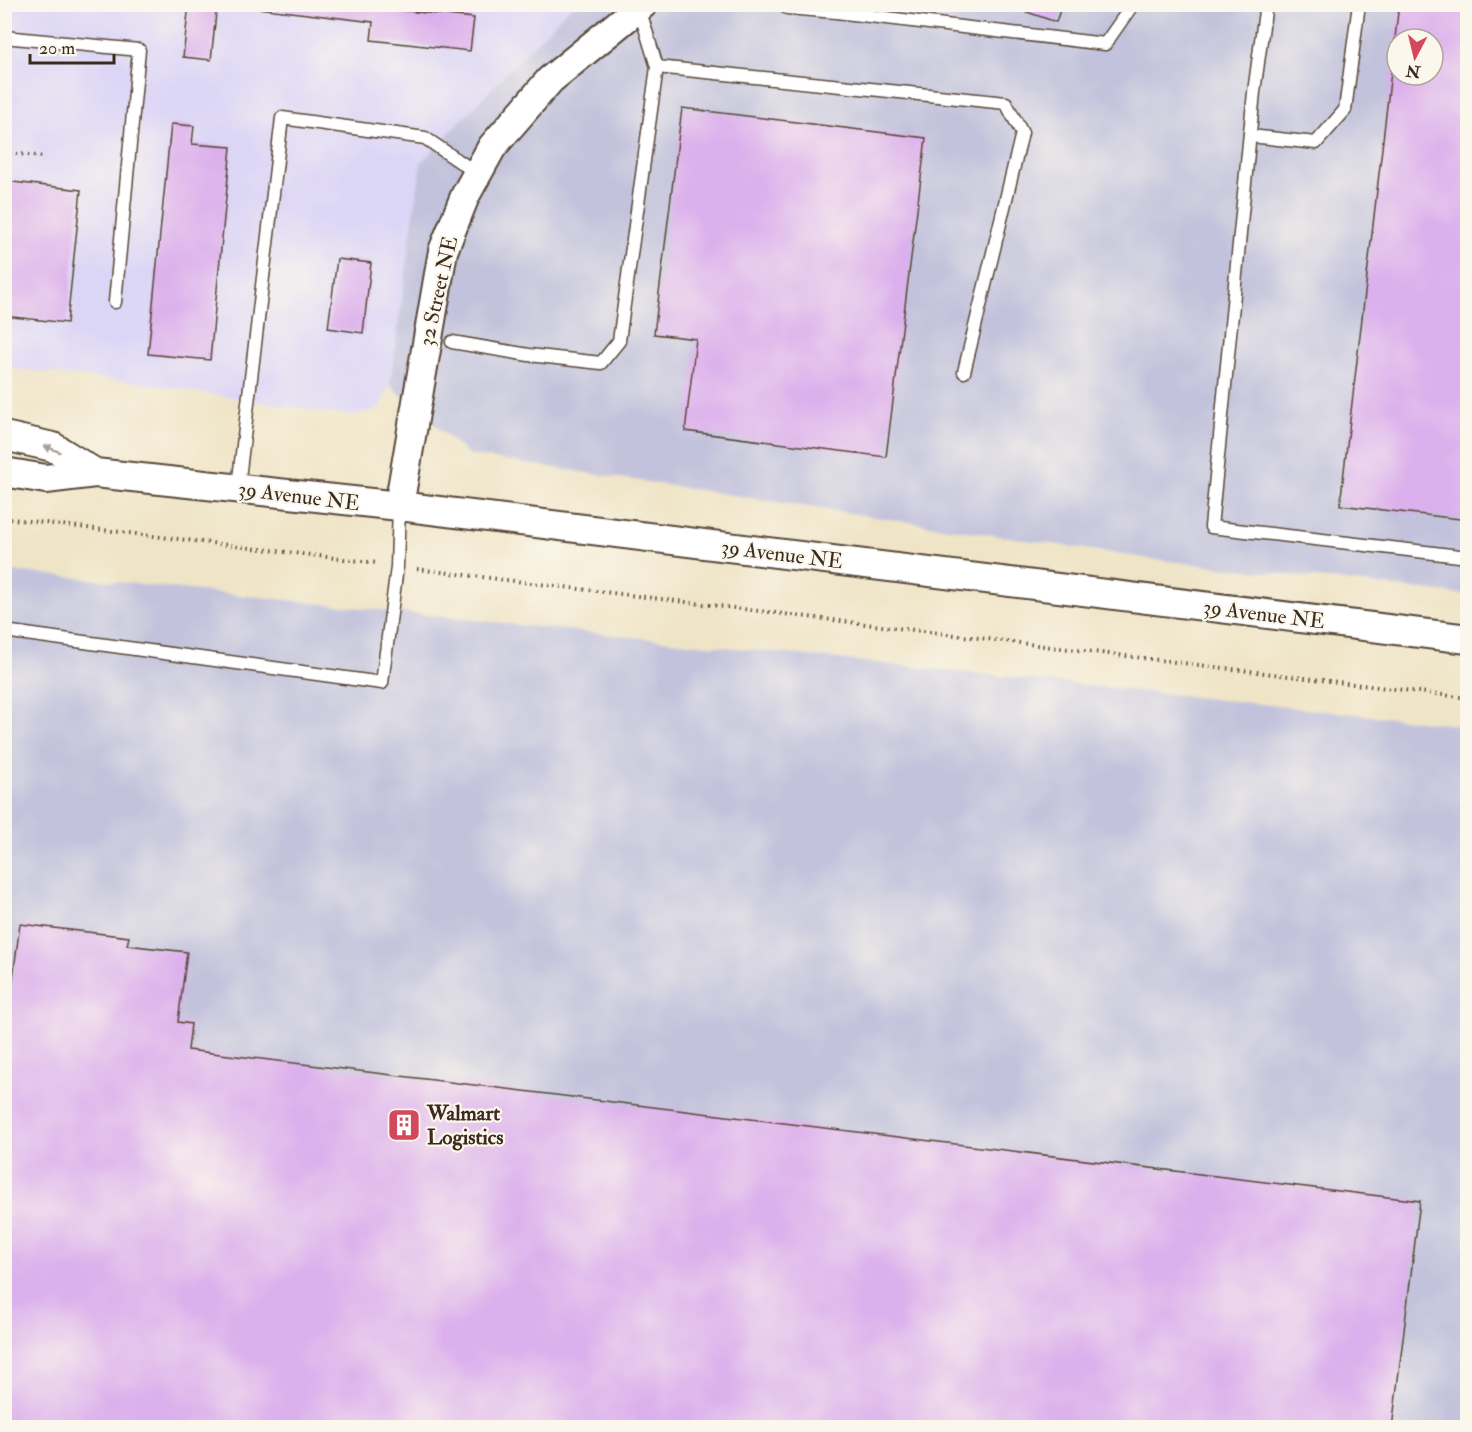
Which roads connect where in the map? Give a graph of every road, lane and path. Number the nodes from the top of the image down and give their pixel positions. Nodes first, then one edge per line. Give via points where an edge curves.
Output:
1 (783, 4) edge
2 (1134, 4) edge
3 (1266, 4) edge
4 (1359, 4) edge
5 (641, 6) edge
6 (838, 8) edge
7 (4, 38) edge
8 (657, 67) junction
9 (1250, 136) junction
10 (4, 152) edge
11 (44, 157) dead end
12 (478, 174) junction
13 (115, 302) dead end
14 (452, 342) dead end
15 (964, 372) dead end
16 (4, 436) edge
17 (4, 472) edge
18 (95, 473) junction
19 (238, 488) junction
20 (399, 506) junction
21 (4, 518) edge
22 (1467, 556) edge
23 (397, 567) junction
24 (4, 631) edge
25 (1467, 639) edge
26 (1467, 698) edge

1 - 6 lane via 787,8
2 - 6 lane via 1105,44
3 - 9 lane
4 - 9 lane via 1345,110 1316,143
5 - 8 lane
5 - 12 street, 32 Street NE via 550,80 492,147
7 - 13 lane via 139,50
8 - 14 lane via 619,341 601,363
8 - 15 lane via 1006,103 1022,133
9 - 22 lane via 1211,527
10 - 11 path
12 - 19 lane via 425,138 282,118
12 - 20 street, 32 Street NE via 443,251
18 -> 16 street, 39 Avenue NE via 53,447
17 - 18 street, 39 Avenue NE via 46,479
18 - 19 street, 39 Avenue NE
19 - 20 street, 39 Avenue NE
20 - 23 lane
20 - 25 street, 39 Avenue NE
21 - 23 path
23 - 24 lane via 382,683
23 - 26 path

